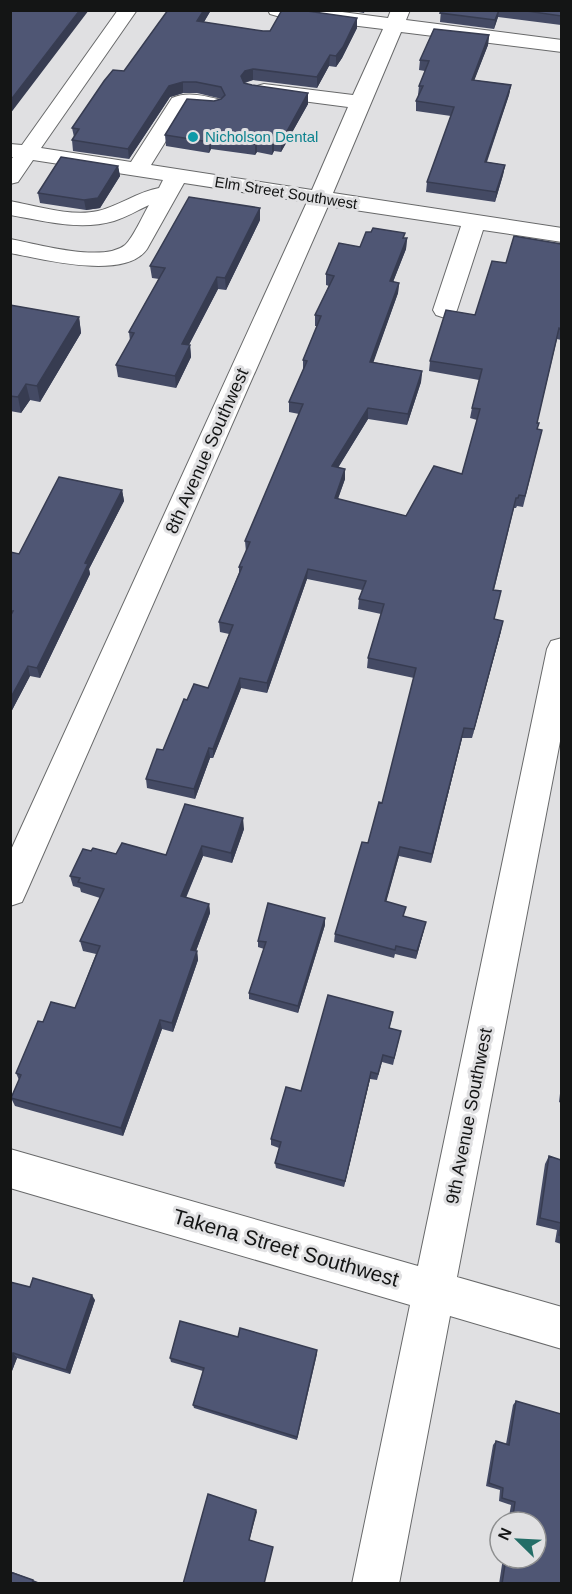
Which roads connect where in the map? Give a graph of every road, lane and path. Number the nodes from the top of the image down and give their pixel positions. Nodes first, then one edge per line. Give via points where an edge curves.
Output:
1 (128, 10) edge
2 (277, 10) edge
3 (398, 18) edge
4 (561, 46) edge
5 (253, 88) edge
6 (360, 102) junction
7 (214, 104) edge
8 (20, 151) edge
9 (136, 170) junction
10 (10, 177) edge
11 (172, 185) junction
12 (320, 199) junction
13 (10, 208) edge
14 (474, 222) junction
15 (561, 235) edge
16 (10, 246) edge
17 (445, 310) edge
18 (561, 649) edge
19 (10, 891) edge
20 (10, 1168) edge
21 (435, 1291) junction
22 (561, 1328) edge
23 (375, 1584) edge

1 - 8 street
2 - 3 street
3 - 4 street
3 - 6 street, 8th Avenue Southwest
5 - 6 street
6 - 12 street, 8th Avenue Southwest
7 - 9 street via 179,102
8 - 9 street, Elm Street Southwest
8 - 10 street
9 - 11 street, Elm Street Southwest
11 - 12 street, Elm Street Southwest
11 - 13 street via 111,214 88,219
11 - 16 street via 135,249 122,254 107,259 91,258
12 - 14 street, Elm Street Southwest
12 - 19 street, 8th Avenue Southwest
14 - 15 street, Elm Street Southwest
14 - 17 street
18 - 21 street, 9th Avenue Southwest
20 - 21 street, Takena Street Southwest
21 - 22 street, Takena Street Southwest
21 - 23 street, 9th Avenue Southwest

